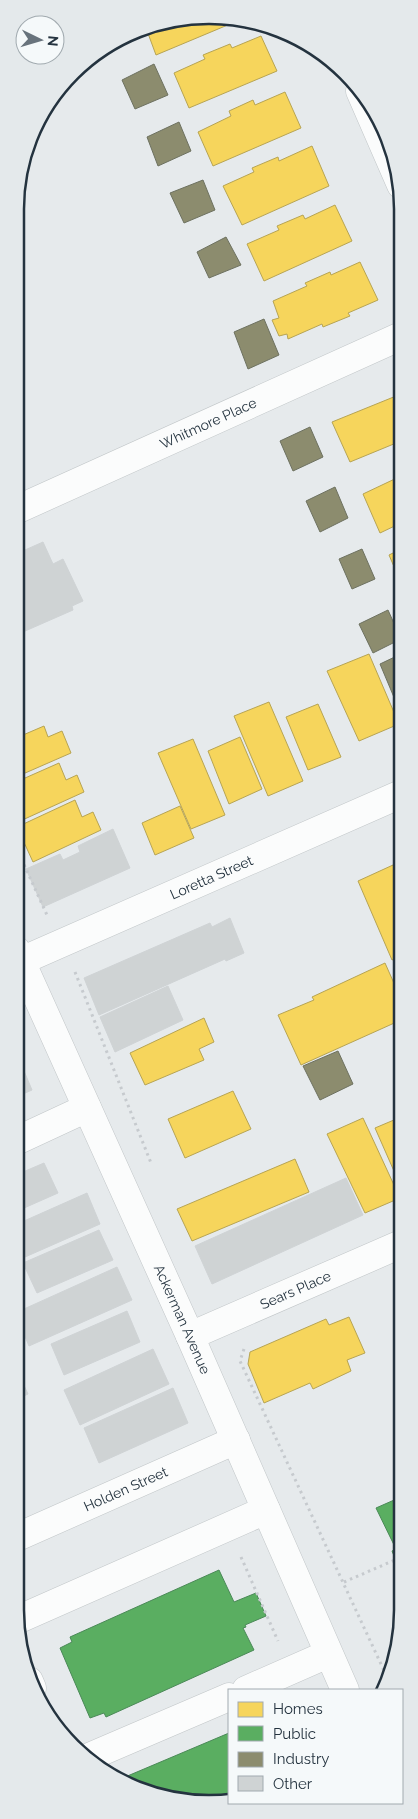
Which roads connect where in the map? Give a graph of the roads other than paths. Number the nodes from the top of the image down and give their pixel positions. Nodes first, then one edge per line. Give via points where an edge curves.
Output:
1 (394, 339) edge
2 (24, 506) edge
3 (394, 797) edge
4 (24, 955) edge
5 (24, 967) edge
6 (87, 1108) junction
7 (24, 1137) edge
8 (394, 1247) edge
9 (190, 1336) junction
10 (236, 1440) junction
11 (266, 1510) junction
12 (24, 1534) edge
13 (24, 1617) edge
14 (328, 1654) junction
15 (248, 1689) edge
16 (345, 1689) edge
17 (228, 1697) edge
18 (94, 1755) edge

1 - 2 street, Whitmore Place
3 - 4 street, Loretta Street via 60,944
5 - 6 street, Ackerman Avenue
6 - 7 street
6 - 9 street, Ackerman Avenue
8 - 9 street, Sears Place
9 - 10 street, Ackerman Avenue
10 - 11 street, Ackerman Avenue
10 - 12 street, Holden Street
11 - 13 street
11 - 14 street, Ackerman Avenue
14 - 15 street
14 - 16 street, Ackerman Avenue
17 - 18 street

